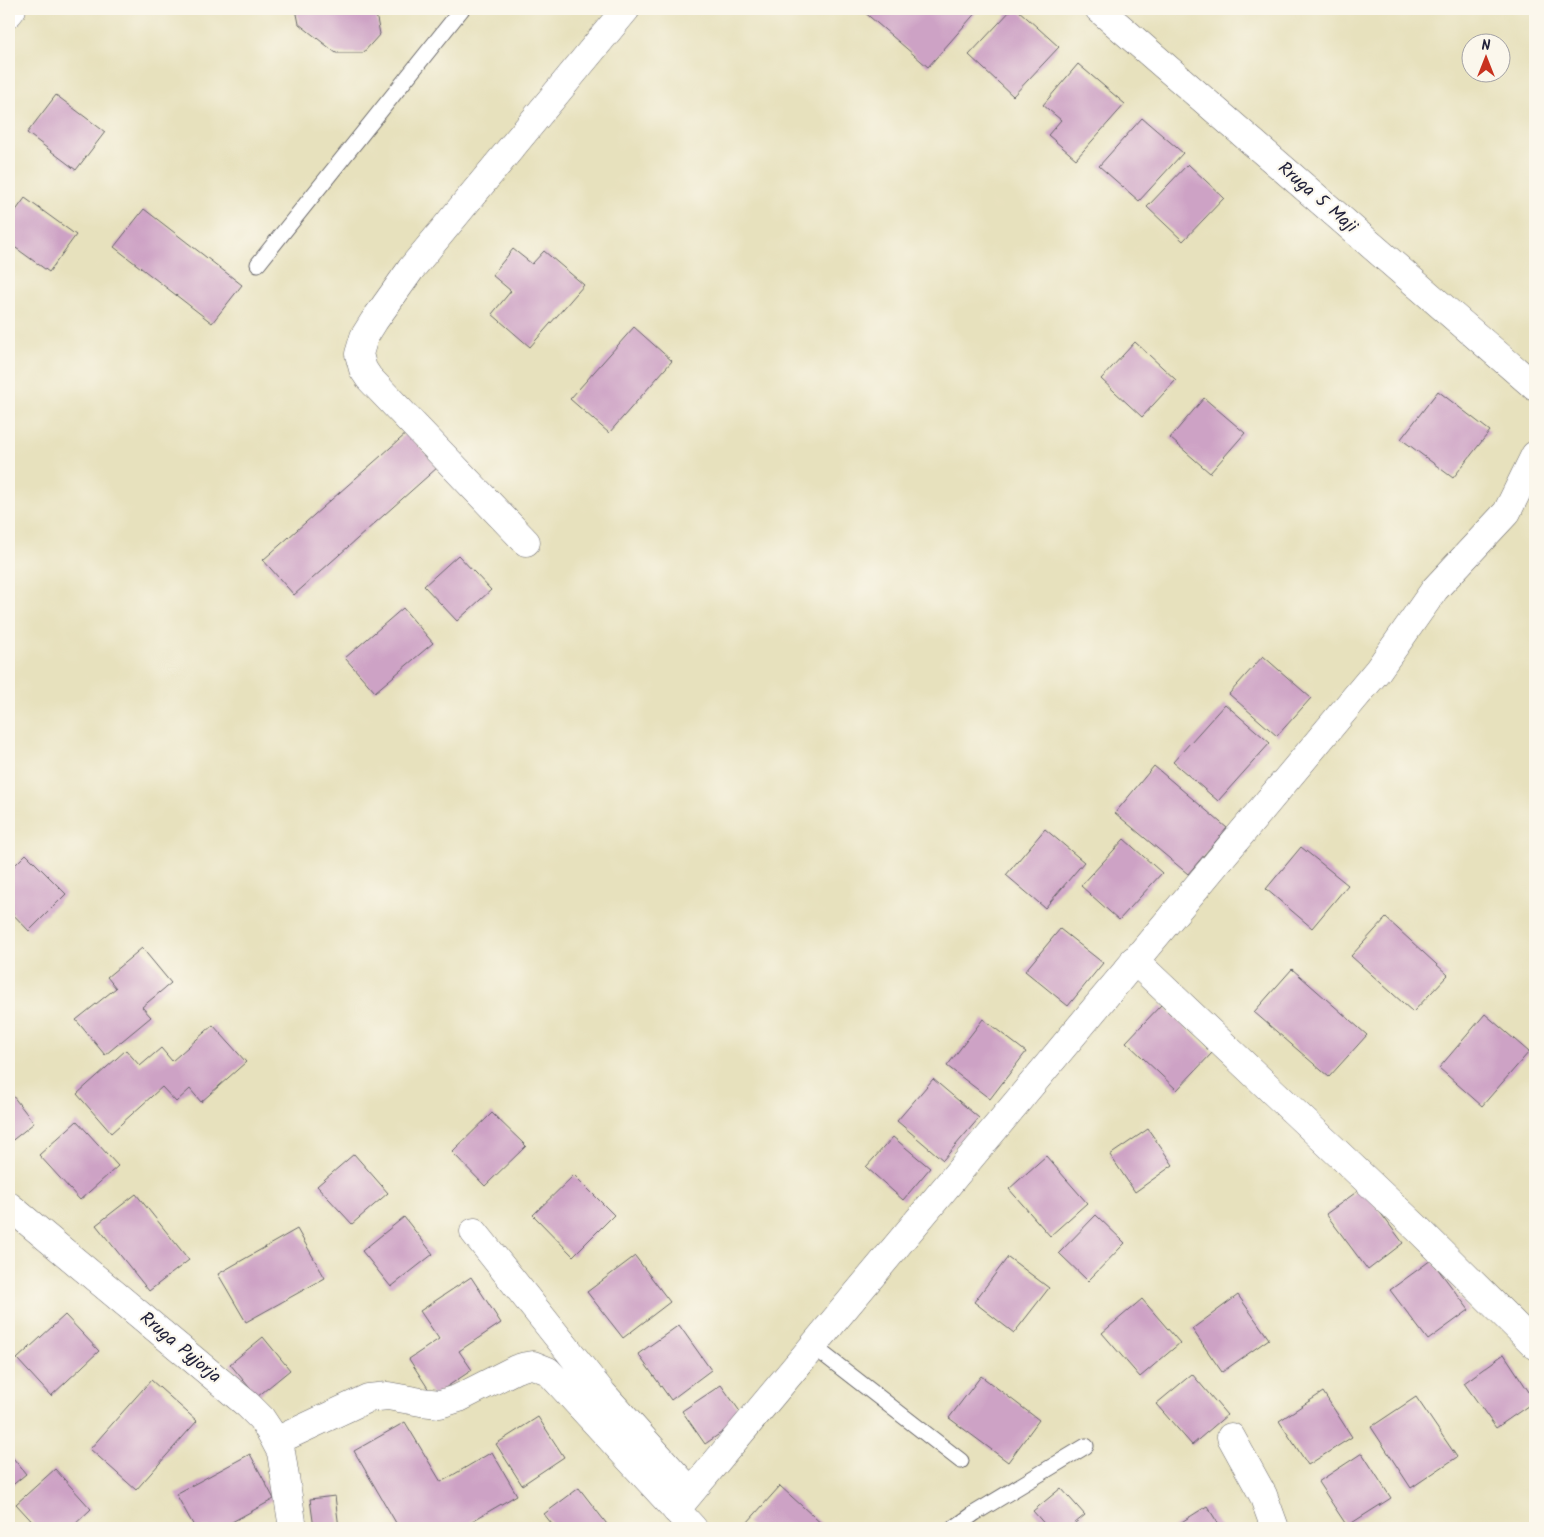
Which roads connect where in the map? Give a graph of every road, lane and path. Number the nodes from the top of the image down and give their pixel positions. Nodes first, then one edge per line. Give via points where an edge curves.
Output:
1 (12, 9) edge
2 (462, 9) edge
3 (626, 9) edge
4 (1099, 9) edge
5 (9, 13) edge
6 (258, 264) dead end
7 (1535, 387) edge
8 (1535, 455) edge
9 (526, 542) dead end
10 (1134, 960) junction
11 (9, 1206) edge
12 (474, 1232) dead end
13 (1535, 1345) edge
14 (813, 1346) junction
15 (1230, 1437) dead end
16 (276, 1441) junction
17 (1086, 1446) dead end
18 (961, 1461) dead end
19 (687, 1510) edge
20 (291, 1528) edge
21 (954, 1528) edge
22 (1275, 1528) edge

1 - 5 street
2 - 6 lane
3 - 9 street via 411,269 374,320 360,347 361,362 369,378
4 - 7 street, Rruga 5 Maji
8 - 10 street via 1507,512 1435,589 1378,670
10 - 13 street via 1418,1229
10 - 14 street
11 - 16 street, Rruga Pyjorja via 248,1405
12 - 19 street via 603,1394
14 - 18 lane
14 - 19 street
15 - 22 street via 1263,1495
16 - 19 street via 368,1398 388,1396 440,1404 516,1369 533,1365 548,1371
16 - 20 street, Rruga Pyjorja via 281,1452
17 - 21 lane

